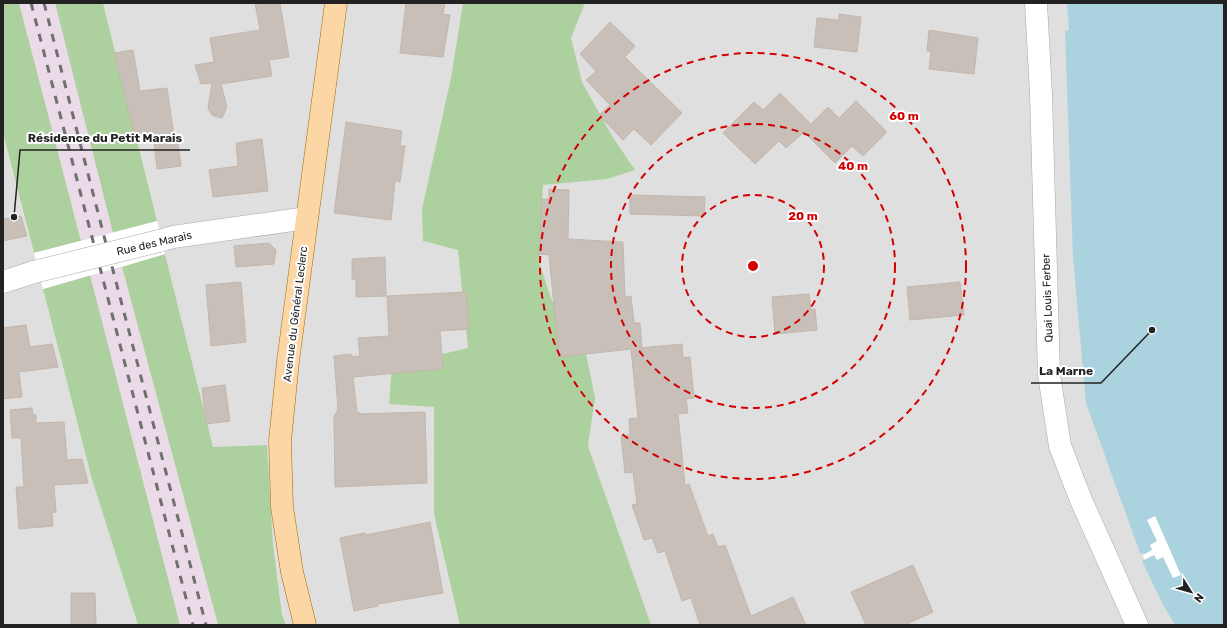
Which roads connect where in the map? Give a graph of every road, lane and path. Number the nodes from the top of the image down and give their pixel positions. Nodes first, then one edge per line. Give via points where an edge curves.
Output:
1 (336, 3) edge
2 (1036, 3) edge
3 (307, 218) junction
4 (3, 282) edge
5 (305, 625) edge
6 (1137, 625) edge

1 - 3 main road, Avenue du Général Leclerc
2 - 6 street, Quai Louis Ferber via 1049,375 1060,446 1081,500
3 - 4 street, Rue des Marais, bridge via 173,237
3 - 5 main road, Avenue du Général Leclerc via 280,442 282,507 292,572

